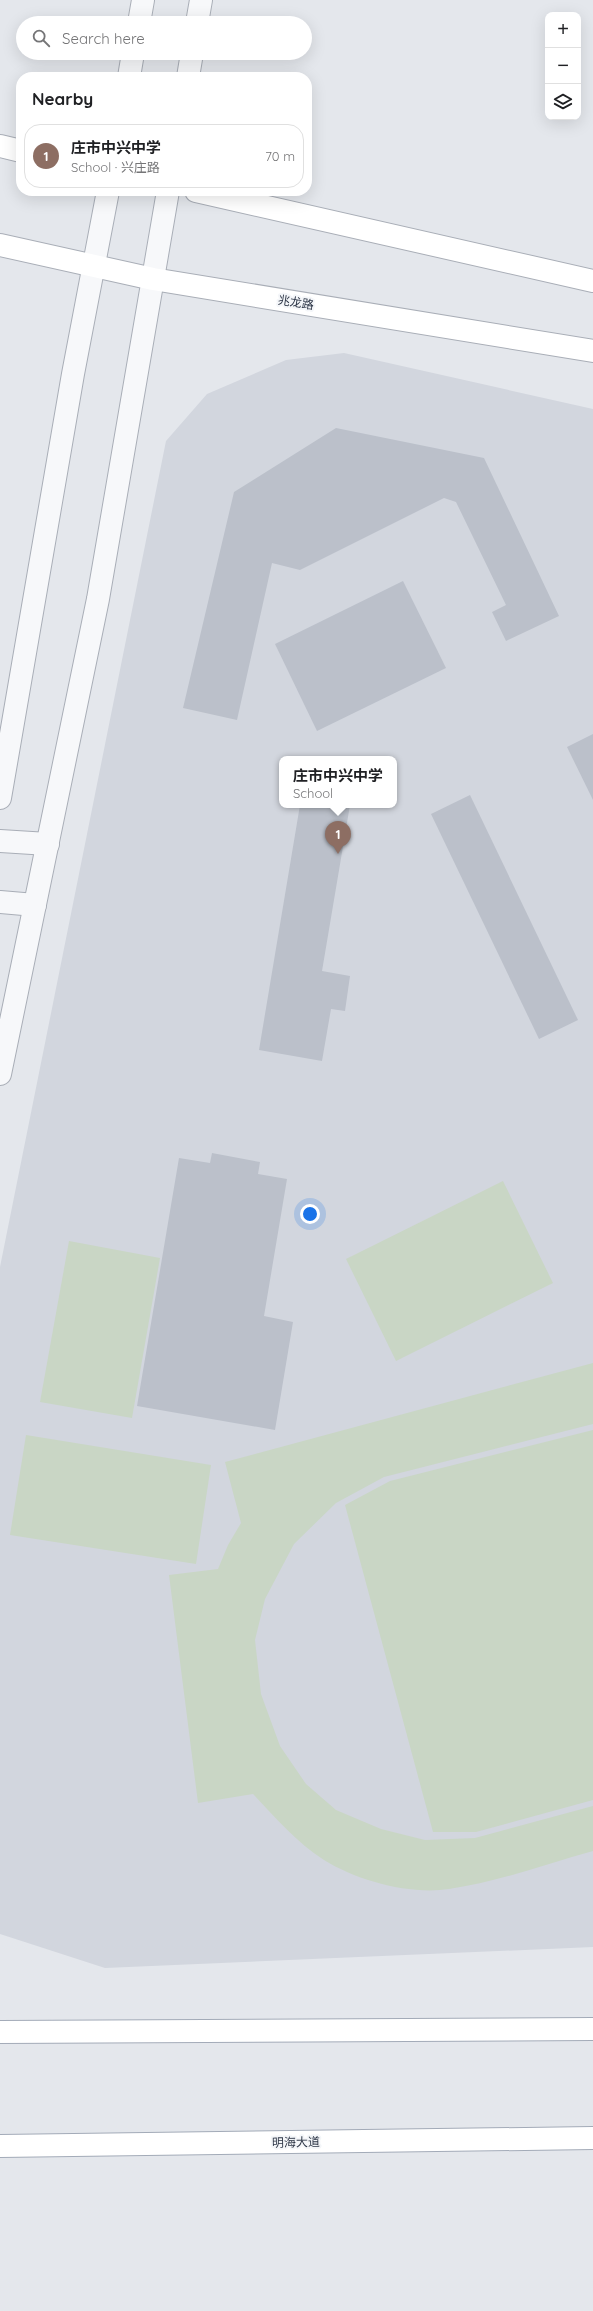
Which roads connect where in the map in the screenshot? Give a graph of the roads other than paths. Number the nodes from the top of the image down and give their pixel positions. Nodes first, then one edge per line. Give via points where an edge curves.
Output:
1 (143, 0) edge
2 (201, 0) edge
3 (140, 16) edge
4 (198, 16) edge
5 (133, 60) edge
6 (191, 60) edge
7 (130, 72) edge
8 (189, 72) edge
9 (0, 146) edge
10 (16, 150) edge
11 (107, 196) edge
12 (167, 196) edge
13 (218, 196) edge
14 (0, 245) edge
15 (93, 267) junction
16 (153, 279) junction
17 (593, 281) edge
18 (593, 351) edge
19 (0, 798) edge
20 (0, 841) edge
21 (48, 844) junction
22 (0, 902) edge
23 (35, 905) junction
24 (0, 1074) edge
25 (593, 2029) edge
26 (0, 2032) edge
27 (593, 2138) edge
28 (0, 2146) edge

1 - 3 street
2 - 4 street
5 - 7 street
6 - 8 street
9 - 10 main road
11 - 15 street
12 - 16 street
13 - 17 main road
14 - 15 main road, 兆龙路
15 - 16 main road, 兆龙路
15 - 19 street
16 - 18 main road, 兆龙路
16 - 21 street via 98,599
20 - 21 street
21 - 23 street
22 - 23 street
23 - 24 street
25 - 26 main road
27 - 28 main road, 明海大道

